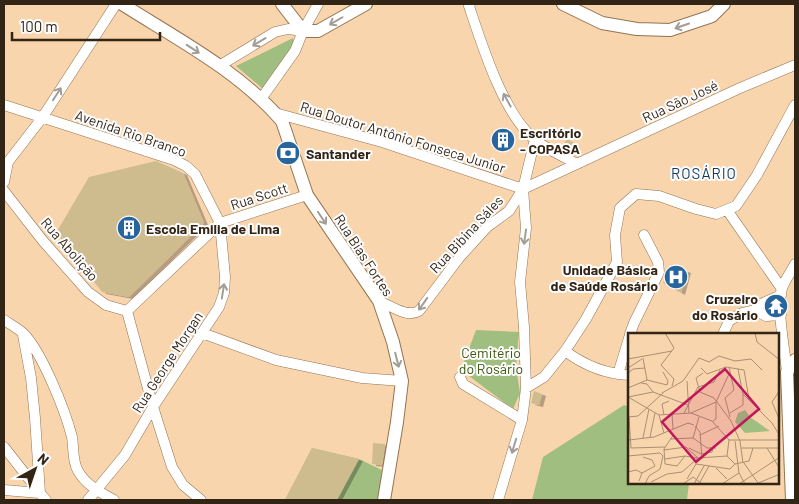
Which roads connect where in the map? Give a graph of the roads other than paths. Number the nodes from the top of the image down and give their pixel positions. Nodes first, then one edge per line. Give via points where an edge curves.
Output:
1 (116, 4) edge
2 (122, 4) edge
3 (282, 4) edge
4 (318, 4) edge
5 (366, 4) edge
6 (470, 4) edge
7 (563, 4) edge
8 (724, 4) edge
9 (303, 32) junction
10 (795, 65) edge
11 (219, 66) junction
12 (261, 99) junction
13 (795, 104) edge
14 (4, 105) edge
15 (275, 113) junction
16 (42, 118) junction
17 (535, 140) junction
18 (6, 162) edge
19 (577, 164) junction
20 (4, 182) edge
21 (524, 189) junction
22 (4, 191) edge
23 (307, 196) junction
24 (726, 210) junction
25 (220, 224) junction
26 (644, 235) dead end
27 (795, 264) edge
28 (782, 292) junction
29 (379, 301) junction
30 (755, 310) junction
31 (127, 311) junction
32 (781, 315) junction
33 (4, 320) edge
34 (22, 333) junction
35 (202, 333) junction
36 (630, 333) edge
37 (723, 333) edge
38 (628, 341) edge
39 (565, 351) junction
40 (795, 360) edge
41 (787, 372) junction
42 (618, 374) junction
43 (628, 375) edge
44 (460, 377) dead end
45 (402, 381) junction
46 (526, 388) junction
47 (153, 407) junction
48 (522, 420) junction
49 (4, 448) edge
50 (4, 490) edge
51 (96, 490) junction
52 (43, 496) edge
53 (88, 500) edge
54 (114, 500) edge
55 (201, 500) edge
56 (384, 500) edge
57 (498, 500) edge
58 (792, 500) edge

16 -> 1 street
2 -> 11 street, Rua Bias Fortes
3 - 9 street
4 - 9 street
5 -> 9 street via 318,31
17 -> 6 street via 520,124 500,89 481,43
8 -> 7 street via 712,16 670,30 602,23
9 -> 11 street via 288,29 275,32
9 - 12 street via 295,51
10 - 19 street, Rua São José
11 - 12 street, Rua Bias Fortes via 240,79
12 - 15 street, Rua Bias Fortes
13 - 24 street via 757,174 736,206
14 - 16 street, Avenida Rio Branco
15 - 21 street, Rua Doutor Antônio Fonseca Junior via 382,142
15 - 23 street, Rua Bias Fortes via 282,121
16 - 18 street
16 - 25 street, Avenida Rio Branco via 186,166 195,174
17 - 19 street
17 - 21 street
18 - 20 street
19 - 21 street, Rua São José
21 -> 29 street, Rua Bibina Sáles via 508,211 487,227 459,258 419,311 408,313
21 -> 46 street via 526,228 520,282
22 - 31 street, Rua Abolição via 88,292 106,305
23 - 25 street, Rua Scott
23 -> 29 street, Rua Bias Fortes
24 - 28 street
24 - 39 street via 716,214 659,196 636,194 620,208 615,235 617,262
25 - 31 street
35 -> 25 street, Rua George Morgan via 219,308 224,293
26 - 36 street via 658,262 659,272
27 - 28 street
28 - 30 street
28 - 32 street
29 -> 45 street, Rua Bias Fortes
30 - 32 street via 766,316
30 - 37 street via 742,312 729,321
31 - 47 street
32 - 41 street
33 - 34 street
34 - 51 street via 38,352 66,417 77,470
34 - 52 street via 31,378
35 - 45 street via 276,360 362,378
35 - 47 street, Rua George Morgan
38 - 42 street
39 - 42 street via 581,362
39 - 46 street via 544,377
40 - 41 street
41 - 58 street
42 - 43 street
44 - 48 street via 463,384
45 - 56 street, Rua Bias Fortes
46 - 48 street
47 - 51 street, Rua George Morgan via 125,455
47 - 55 street via 172,467 183,485
48 -> 57 street
49 - 52 street
50 - 52 street
51 - 53 street, Rua George Morgan
51 - 54 street

